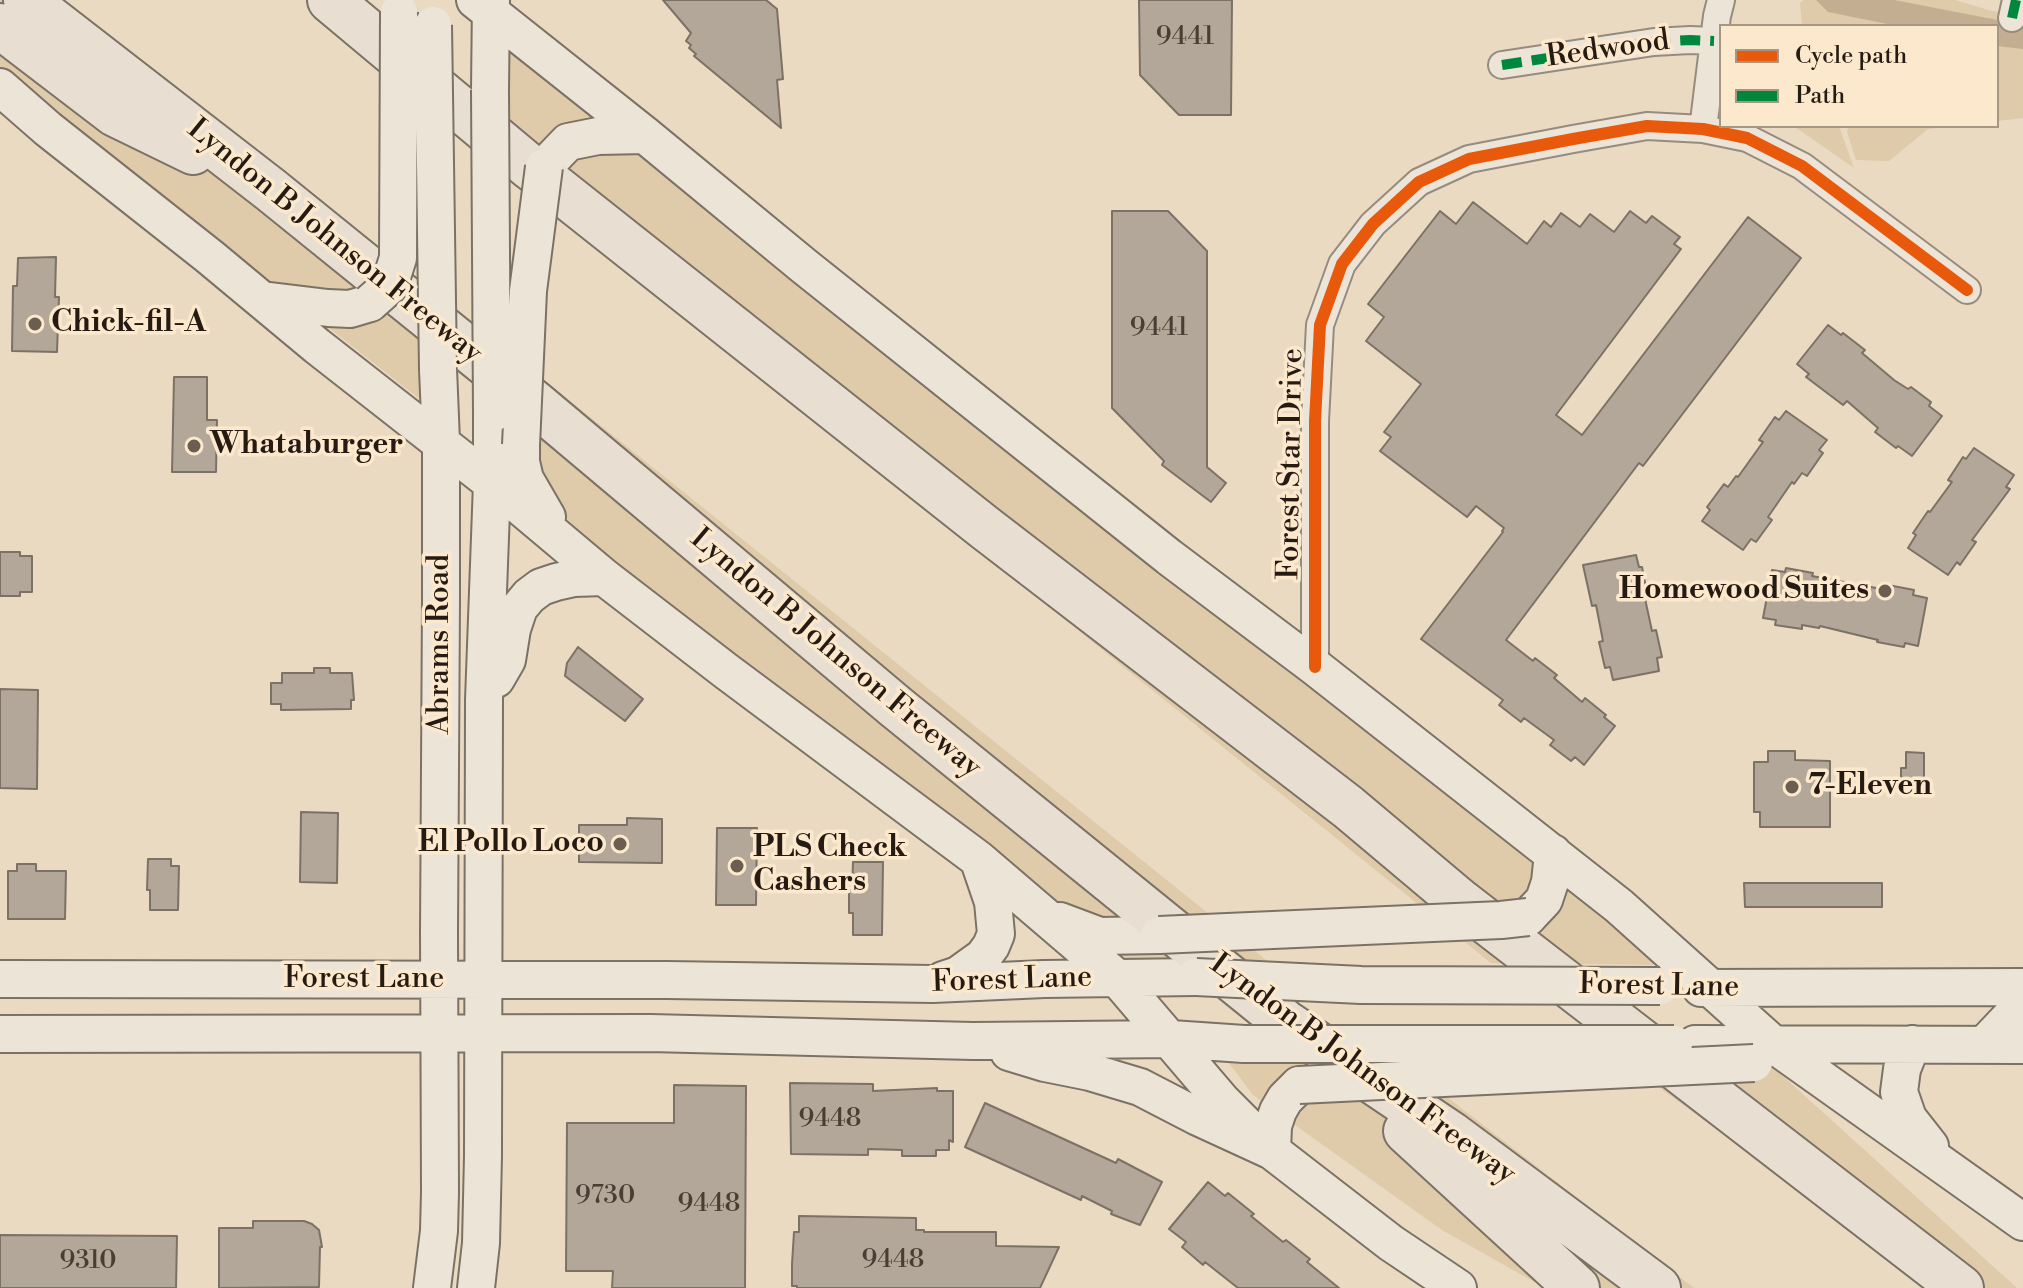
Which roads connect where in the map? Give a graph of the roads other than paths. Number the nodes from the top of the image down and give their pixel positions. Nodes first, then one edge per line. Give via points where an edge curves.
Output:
1 (26, 0) edge
2 (330, 0) edge
3 (1721, 0) edge
4 (486, 5) edge
5 (416, 9) edge
6 (0, 26) edge
7 (1714, 41) junction
8 (1502, 65) dead end
9 (0, 87) edge
10 (1703, 129) junction
11 (645, 135) junction
12 (271, 190) junction
13 (1967, 290) dead end
14 (262, 300) junction
15 (441, 441) junction
16 (492, 483) junction
17 (561, 541) junction
18 (604, 577) junction
19 (1315, 667) junction
20 (484, 700) junction
21 (1553, 853) junction
22 (978, 859) junction
23 (1043, 914) junction
24 (1117, 978) junction
25 (0, 979) edge
26 (74, 979) junction
27 (439, 981) junction
28 (482, 981) junction
29 (933, 984) junction
30 (2023, 987) edge
31 (1710, 988) junction
32 (2023, 1007) edge
33 (1286, 1023) junction
34 (439, 1032) junction
35 (482, 1033) junction
36 (15, 1034) edge
37 (1171, 1039) junction
38 (973, 1041) junction
39 (1912, 1044) junction
40 (1984, 1045) junction
41 (2023, 1045) edge
42 (1764, 1054) junction
43 (1272, 1151) junction
44 (1952, 1172) junction
45 (2023, 1222) edge
46 (432, 1288) edge
47 (476, 1288) edge
48 (1458, 1288) edge
49 (1577, 1288) edge
50 (1658, 1288) edge
51 (1961, 1288) edge

1 - 12 highway, Lyndon B Johnson Freeway
2 - 51 highway via 531,168 984,527
3 - 7 street
4 - 11 main road
4 - 16 main road, Abrams Road, bridge
5 - 14 main road, bridge via 398,258 389,286 370,303 350,309
5 - 15 main road, Abrams Road, bridge
6 - 12 highway via 115,114
7 - 8 street, Redwood via 1654,42
7 - 10 street
9 - 14 main road
10 - 13 street, Forest Star Drive via 1747,138 1802,166
10 - 19 street, Forest Star Drive via 1647,126 1469,159 1419,182 1373,224 1342,264 1320,325
11 - 17 main road, bridge via 568,142 544,167 528,291 521,462 525,479
11 - 19 main road via 1157,548
12 - 33 highway, Lyndon B Johnson Freeway
14 - 15 main road
15 - 16 main road
15 - 27 main road, Abrams Road
16 - 17 main road
16 - 20 main road, Abrams Road
17 - 18 main road
18 - 20 main road via 556,582 529,596 519,608 507,660
18 - 22 main road
19 - 21 main road
20 - 28 main road, Abrams Road
21 - 23 main road, bridge via 1544,900 1528,917 1100,936
21 - 31 main road
22 - 23 main road
22 - 29 main road via 993,902 996,934 975,963
23 - 24 main road
24 - 29 main road, Forest Lane
24 - 31 main road, Forest Lane, bridge
24 - 37 main road
25 - 26 main road, Forest Lane
26 - 27 main road, Forest Lane
26 - 36 main road
27 - 28 main road, Forest Lane
27 - 34 main road, Abrams Road
28 - 29 main road, Forest Lane
28 - 35 main road, Abrams Road
30 - 31 main road, Forest Lane
31 - 42 main road
32 - 40 main road
33 - 49 highway
33 - 50 highway, Lyndon B Johnson Freeway via 1451,1134
34 - 35 main road, Forest Lane
34 - 36 main road, Forest Lane
34 - 46 main road, Abrams Road via 439,1218
35 - 38 main road, Forest Lane
35 - 47 main road, Abrams Road
37 - 38 main road, Forest Lane
37 - 42 main road, Forest Lane, bridge via 1244,1044 1695,1044
37 - 43 main road
38 - 43 main road via 1140,1087
39 - 40 main road, Forest Lane
39 - 42 main road, Forest Lane
39 - 44 main road via 1899,1092 1908,1118
40 - 41 main road, Forest Lane
42 - 43 main road, bridge via 1299,1085 1278,1111
42 - 44 main road via 1776,1068 1851,1100
43 - 48 main road
44 - 45 main road

